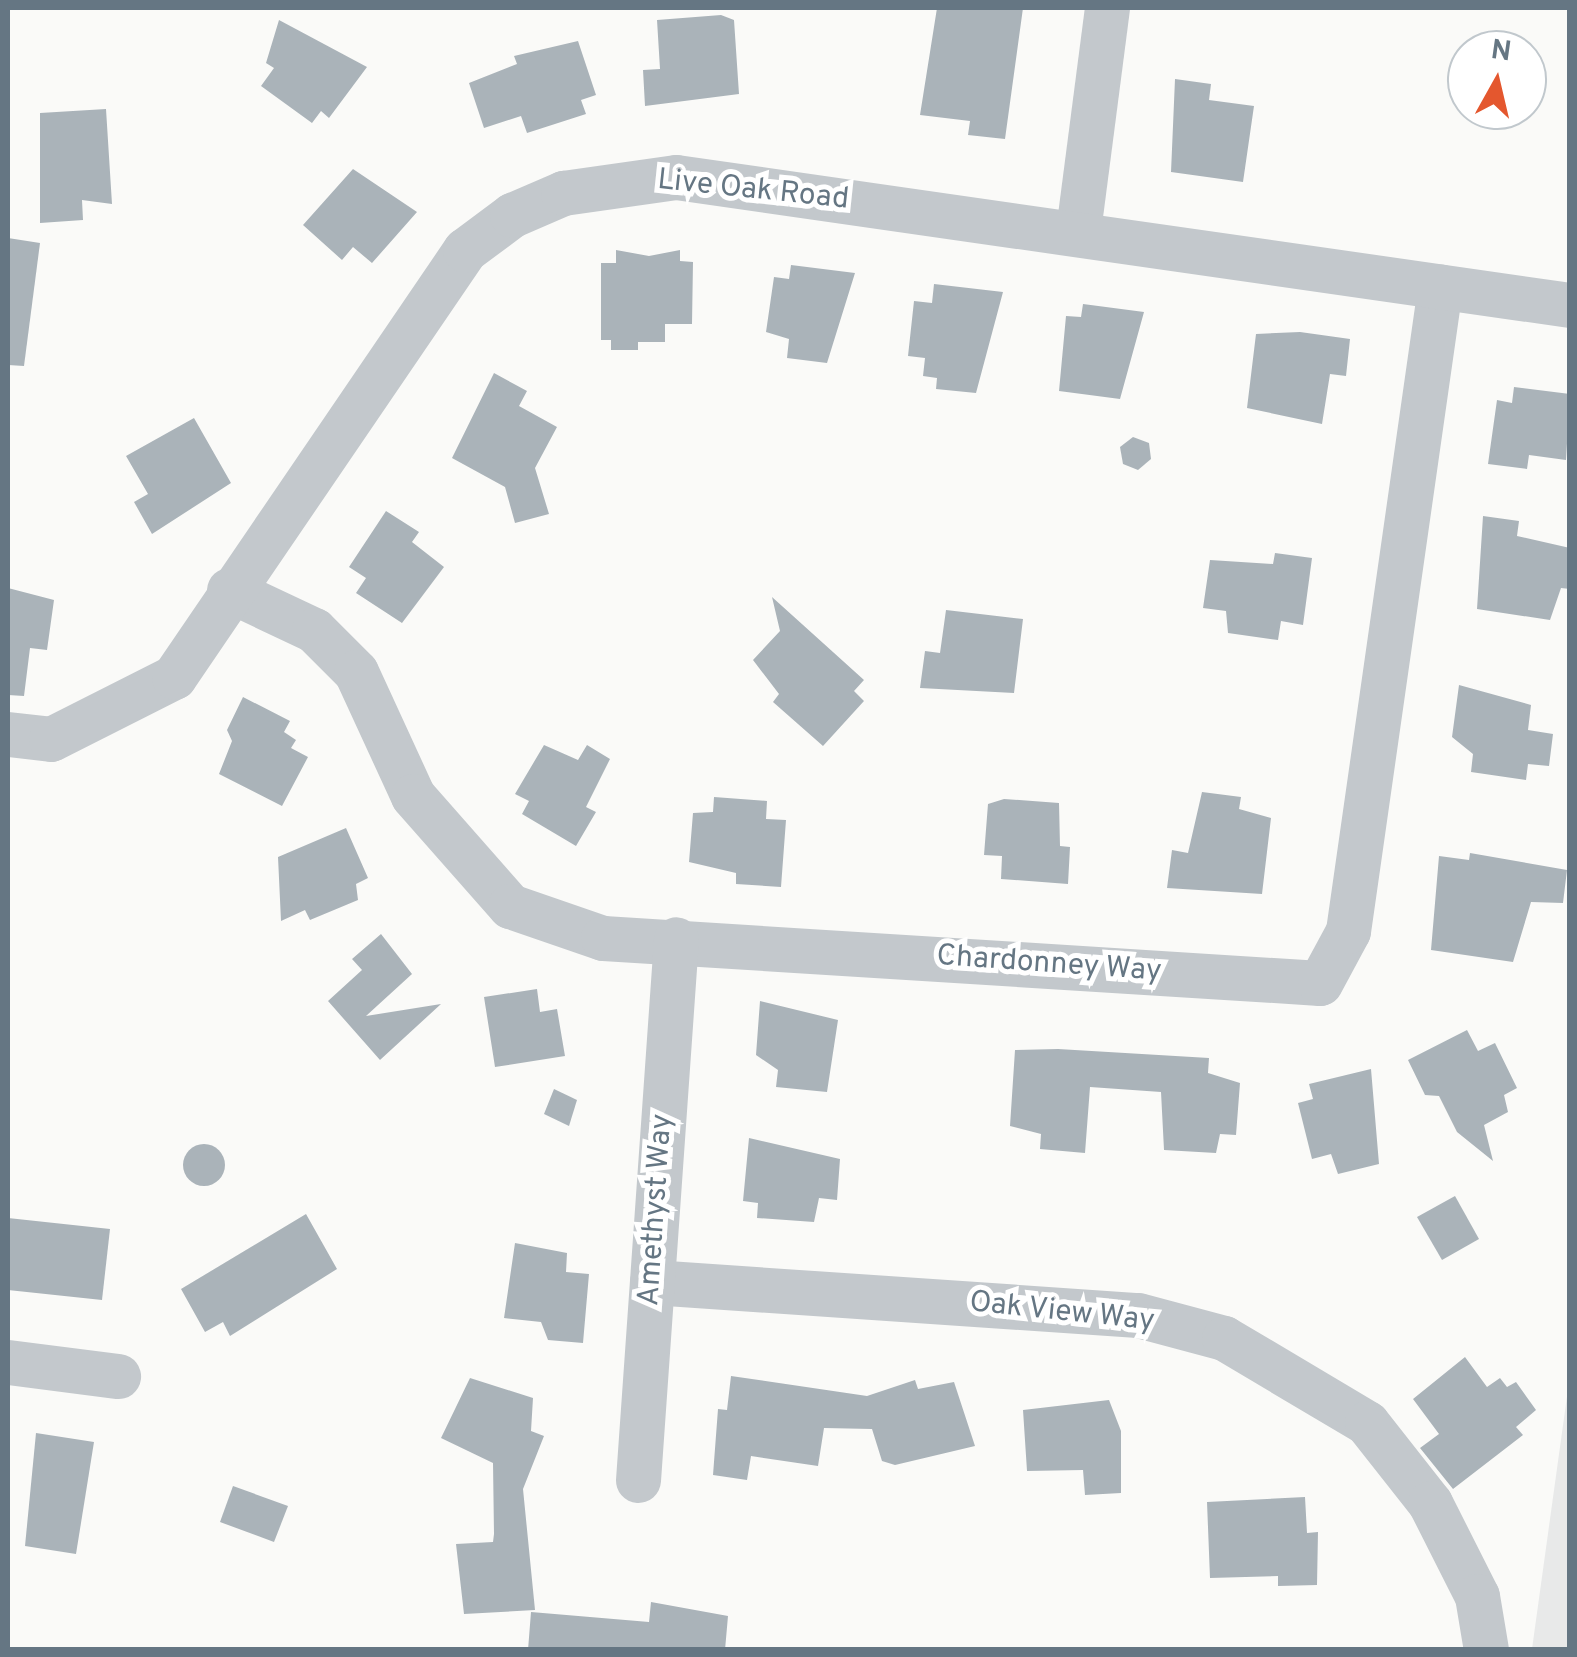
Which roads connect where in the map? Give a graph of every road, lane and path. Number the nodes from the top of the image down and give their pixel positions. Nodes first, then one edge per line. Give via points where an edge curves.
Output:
1 (1107, 8) edge
2 (1078, 232) junction
3 (1440, 287) junction
4 (1570, 305) edge
5 (229, 590) junction
6 (8, 734) edge
7 (676, 939) junction
8 (652, 1282) junction
9 (8, 1362) edge
10 (118, 1376) dead end
11 (638, 1480) dead end
12 (1486, 1650) edge

1 - 2 street
2 - 3 street, Live Oak Road
2 - 5 street, Live Oak Road via 676,177 617,180 512,214 464,250
3 - 4 street, Live Oak Road
3 - 7 street, Chardonney Way via 1348,931 1320,983
5 - 6 street, Live Oak Road via 174,676 51,739
5 - 7 street, Chardonney Way via 314,630 356,672 413,796 510,906 602,938
7 - 8 street, Amethyst Way
8 - 11 street, Amethyst Way
8 - 12 street, Oak View Way via 1138,1315 1224,1338 1367,1423 1430,1503 1477,1596
9 - 10 street

